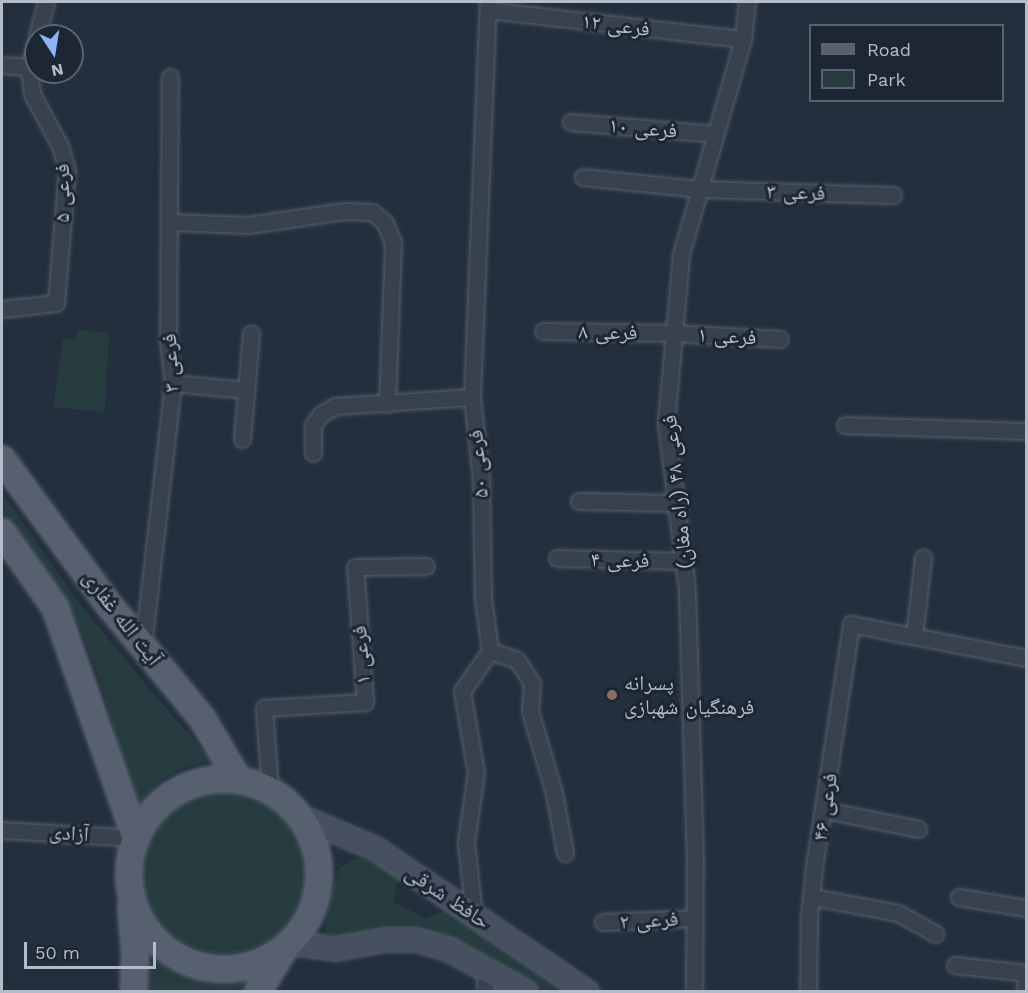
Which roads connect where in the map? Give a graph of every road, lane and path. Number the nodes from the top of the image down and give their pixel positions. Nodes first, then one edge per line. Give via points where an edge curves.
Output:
1 (46, 2) edge
2 (747, 2) edge
3 (488, 6) edge
4 (40, 24) edge
5 (743, 39) junction
6 (2, 65) edge
7 (24, 67) edge
8 (170, 78) dead end
9 (31, 84) edge
10 (571, 122) dead end
11 (716, 134) junction
12 (583, 177) dead end
13 (700, 189) junction
14 (893, 195) dead end
15 (170, 222) junction
16 (2, 309) edge
17 (543, 331) dead end
18 (251, 333) dead end
19 (674, 333) junction
20 (780, 339) dead end
21 (173, 383) junction
22 (245, 390) junction
23 (472, 398) junction
24 (387, 404) junction
25 (845, 425) dead end
26 (1026, 431) edge
27 (242, 439) dead end
28 (313, 453) dead end
29 (2, 459) edge
30 (579, 501) dead end
31 (675, 503) junction
32 (2, 532) edge
33 (557, 558) dead end
34 (923, 558) dead end
35 (683, 561) junction
36 (426, 566) dead end
37 (914, 636) junction
38 (143, 646) junction
39 (490, 651) junction
40 (1026, 658) edge
41 (238, 779) junction
42 (270, 790) junction
43 (825, 810) junction
44 (302, 817) junction
45 (918, 829) dead end
46 (2, 830) edge
47 (135, 838) junction
48 (565, 853) dead end
49 (130, 891) junction
50 (813, 897) junction
51 (959, 897) dead end
52 (1026, 908) edge
53 (474, 915) junction
54 (695, 918) junction
55 (603, 922) dead end
56 (936, 934) dead end
57 (287, 946) junction
58 (955, 965) dead end
59 (1026, 973) edge
60 (485, 980) edge
61 (134, 992) edge
62 (258, 992) edge
63 (526, 992) edge
64 (587, 992) edge
65 (694, 992) edge
66 (808, 992) edge
67 (1024, 992) edge

1 - 4 street, فرعی ۵
2 - 5 street, فرعی ۴۸ (راه مغان)
3 - 5 street, فرعی ۱۲
3 - 23 street, فرعی ۵۰
5 - 11 street, فرعی ۴۸ (راه مغان)
6 - 7 street
8 - 15 street, فرعی ۳
9 - 16 street, فرعی ۵ via 67,170 56,303
10 - 11 street, فرعی ۱۰
11 - 13 street, فرعی ۴۸ (راه مغان)
12 - 13 street, فرعی ۳
13 - 14 street, فرعی ۳
13 - 19 street, فرعی ۴۸ (راه مغان) via 681,254
15 - 21 street, فرعی ۳ via 168,341
15 - 24 street via 248,225 344,211 372,212 385,222 393,243
17 - 19 street, فرعی ۸
18 - 22 street
19 - 20 street, فرعی ۱
19 - 31 street, فرعی ۴۸ (راه مغان) via 666,423
21 - 22 street
21 - 38 street, فرعی ۳
22 - 27 street
23 - 24 street
23 - 39 street, فرعی ۵۰ via 481,479 483,599
24 - 28 street via 336,405 321,414 313,425
25 - 26 street
29 - 38 main road, آیت الله غفاری
30 - 31 street
31 - 35 street, فرعی ۴۸ (راه مغان)
32 - 47 main road via 55,607
33 - 35 street, فرعی ۴
34 - 37 street
35 - 54 street, فرعی ۴۸ (راه مغان) via 687,590
36 - 42 street, فرعی ۱ via 355,567 365,702 264,708
37 - 40 street
37 - 43 street, فرعی ۴۶ via 851,624
38 - 41 main road, آیت الله غفاری via 202,718
39 - 48 street via 517,660 532,683 530,711 554,794
39 - 53 street via 462,691 476,773 466,842
41 - 42 main road
41 - 47 main road via 212,779 166,798 148,816
42 - 44 main road
43 - 45 street
43 - 50 street, فرعی ۴۶ via 814,867
44 - 53 main road, حافظ شرقی via 376,849
44 - 57 main road via 315,843 320,872 317,900 304,927
46 - 47 street, آزادی
47 - 49 main road via 129,864
49 - 57 main road via 141,922 162,947 191,964 223,970 256,965
49 - 61 main road
50 - 56 street via 898,914
50 - 66 street, فرعی ۴۶
51 - 52 street
53 - 64 main road, حافظ شرقی
54 - 55 street, فرعی ۲
54 - 65 street, فرعی ۴۸ (راه مغان)
57 - 60 main road, حافظ شرقی via 336,949 386,940 416,940 450,950
57 - 62 main road
58 - 59 street
59 - 67 street
60 - 63 main road, حافظ شرقی

